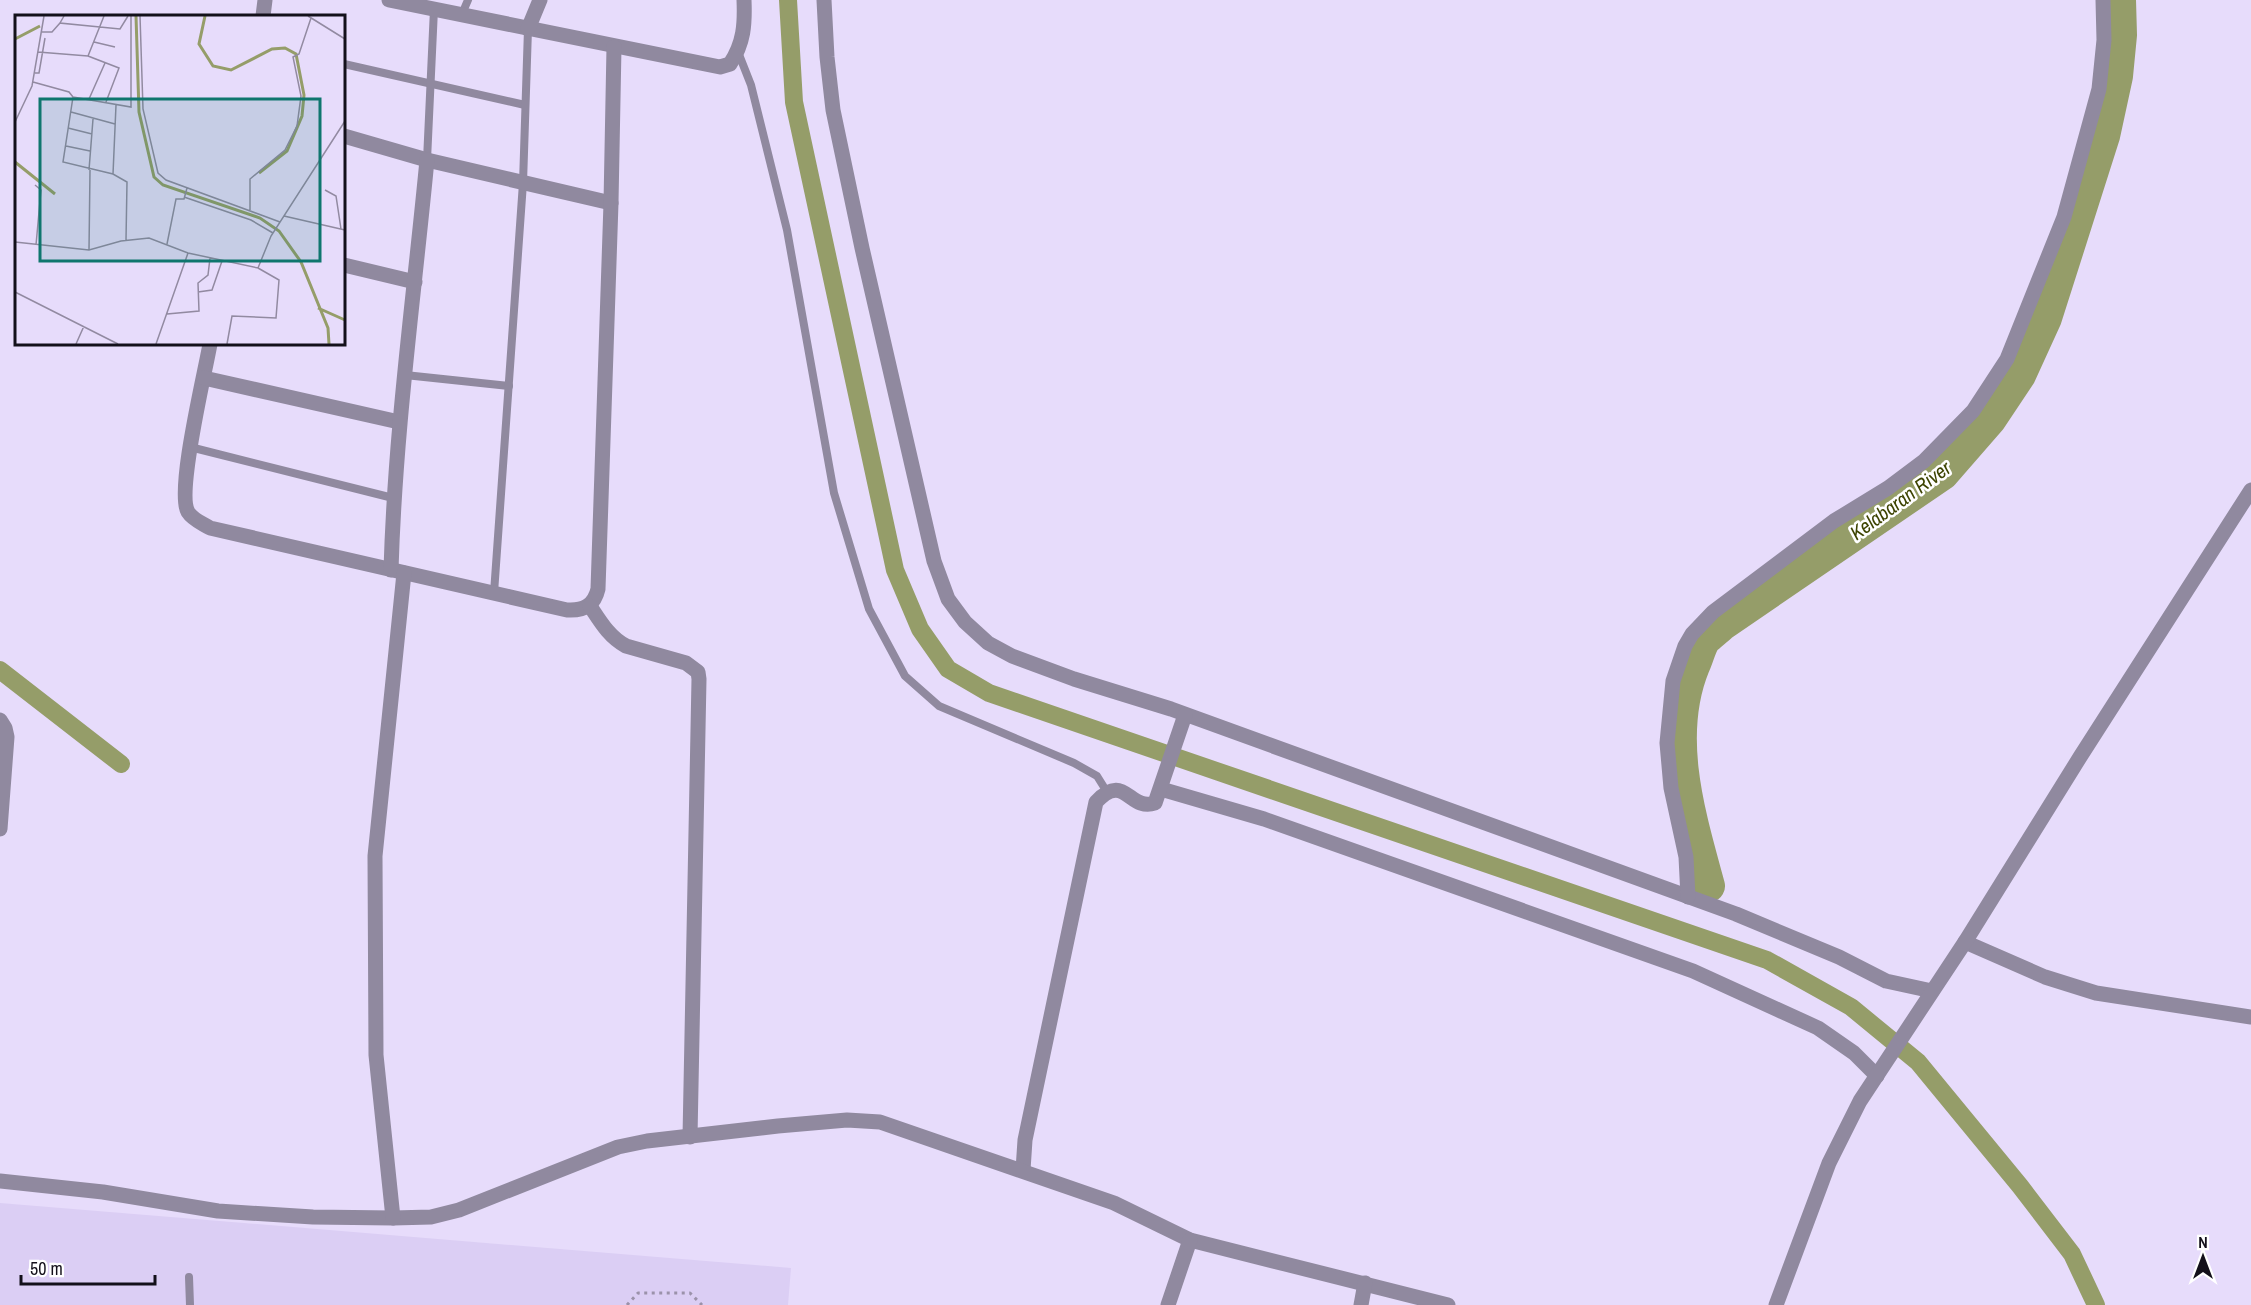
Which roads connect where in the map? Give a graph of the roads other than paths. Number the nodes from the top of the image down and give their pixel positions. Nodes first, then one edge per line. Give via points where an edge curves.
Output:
1 (266, 0) edge
2 (540, 0) edge
3 (744, 0) edge
4 (824, 0) edge
5 (2103, 0) edge
6 (394, 1) edge
7 (465, 7) edge
8 (434, 9) junction
9 (263, 15) edge
10 (528, 29) junction
11 (614, 47) junction
12 (738, 52) junction
13 (345, 64) edge
14 (430, 85) junction
15 (525, 105) junction
16 (345, 136) edge
17 (427, 160) junction
18 (523, 183) junction
19 (611, 203) junction
20 (345, 266) edge
21 (416, 282) junction
22 (210, 345) edge
23 (405, 375) junction
24 (204, 378) junction
25 (509, 386) junction
26 (399, 422) junction
27 (190, 447) junction
28 (2251, 490) edge
29 (393, 498) junction
30 (398, 571) junction
31 (494, 593) junction
32 (590, 606) junction
33 (1185, 715) junction
34 (0, 720) edge
35 (1163, 785) junction
36 (1107, 792) junction
37 (0, 829) edge
38 (1688, 897) junction
39 (1965, 942) junction
40 (1932, 991) junction
41 (2251, 1017) edge
42 (1880, 1071) junction
43 (690, 1137) junction
44 (1023, 1170) junction
45 (0, 1181) edge
46 (393, 1218) junction
47 (1190, 1240) junction
48 (189, 1277) dead end
49 (1365, 1283) junction
50 (190, 1305) edge
51 (1168, 1305) edge
52 (1361, 1305) edge
53 (1448, 1305) edge
54 (1776, 1305) edge

1 - 9 street
2 - 10 street
3 - 12 street
4 - 33 street via 833,110 934,561 948,599 988,643 1012,657
5 - 38 street via 2099,89 2064,217 2007,359 1973,411 1924,461 1834,521 1713,612 1685,646 1673,681 1667,743 1671,788 1686,857
6 - 8 street
7 - 8 street
7 - 10 street
8 - 14 lane
10 - 11 street
10 - 15 lane
11 - 12 street via 720,67 730,64
11 - 19 street
12 - 36 lane via 751,85 787,230 834,493 869,609 905,676 939,705 1074,763 1097,776
13 - 14 lane
14 - 15 lane
14 - 17 lane
15 - 18 lane
16 - 17 street
17 - 18 street
17 - 21 street
18 - 19 street
18 - 25 lane
19 - 32 street via 598,589
20 - 21 street
21 - 23 street
22 - 24 street
23 - 25 lane
23 - 26 street
24 - 26 street
24 - 27 street
25 - 31 lane
26 - 29 street
27 - 29 lane
27 - 30 street via 184,498 187,511 196,520 210,528
28 - 39 street
29 - 30 street
30 - 31 street
30 - 46 street via 375,856 376,1055
31 - 32 street via 567,610
32 - 43 street via 617,642 686,663 698,672
33 - 35 street
33 - 38 street
34 - 37 street via 7,737
35 - 36 street via 1153,805 1121,790
35 - 42 street via 1693,971 1818,1028
36 - 44 street via 1096,802 1092,813 1025,1140
38 - 40 street via 1839,957 1886,981
39 - 40 street
39 - 41 street via 2045,977 2096,993
40 - 42 street
42 - 54 street via 1836,1146
43 - 44 street via 847,1120 880,1122
43 - 46 street via 618,1147 448,1214
44 - 47 street via 1114,1203
45 - 46 street via 103,1192 218,1211
47 - 49 street
47 - 51 street
48 - 50 lane
49 - 52 street
49 - 53 street

